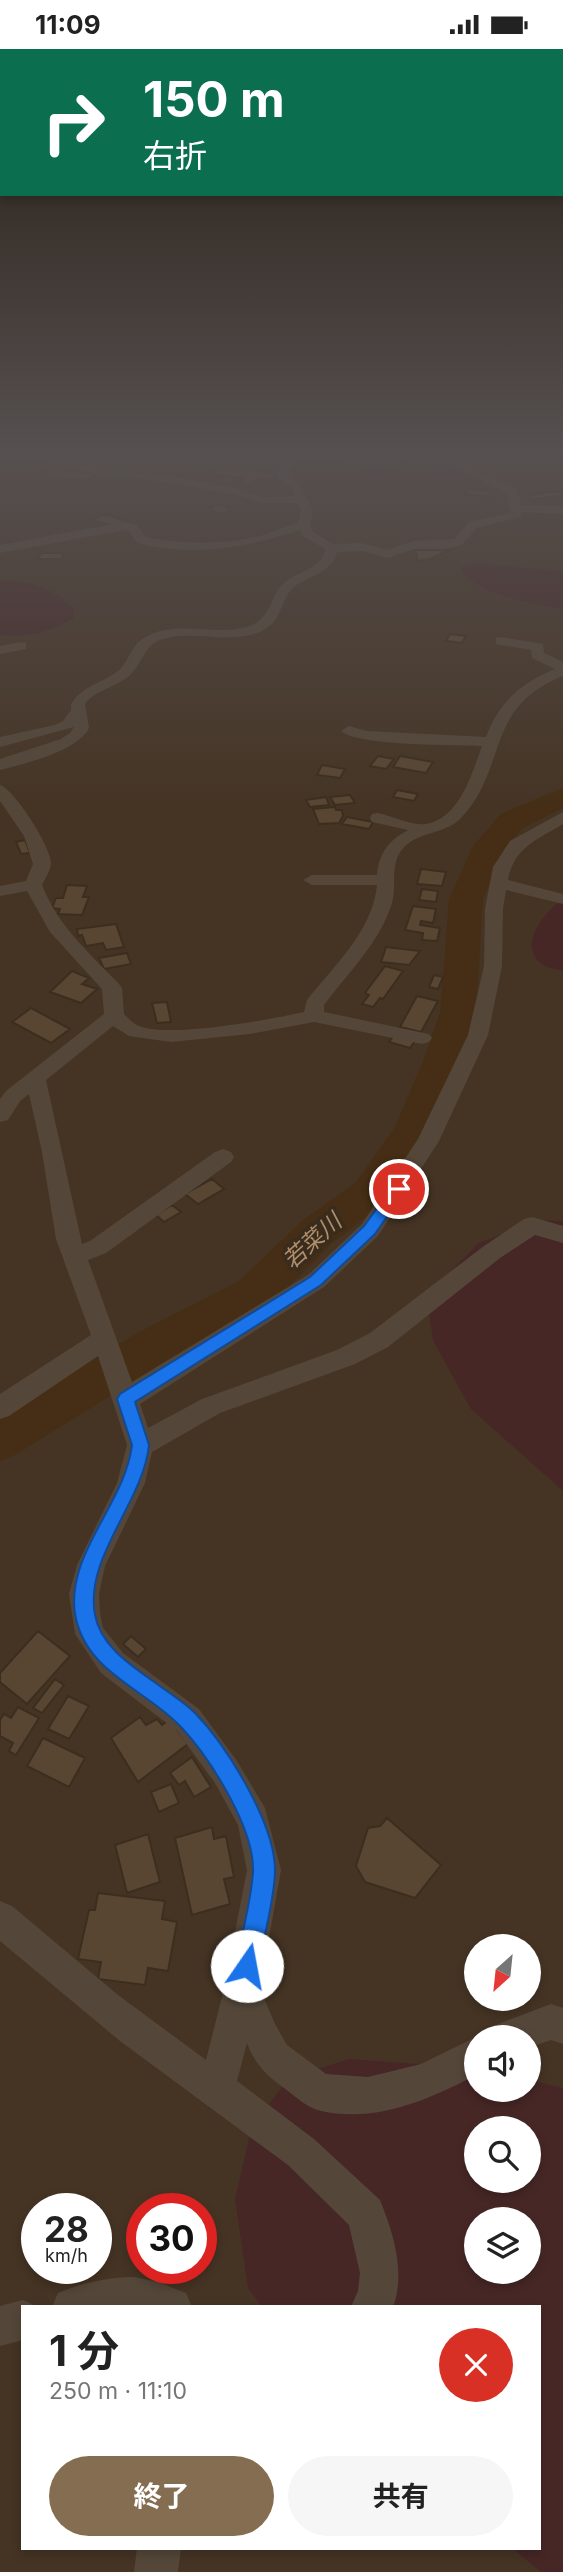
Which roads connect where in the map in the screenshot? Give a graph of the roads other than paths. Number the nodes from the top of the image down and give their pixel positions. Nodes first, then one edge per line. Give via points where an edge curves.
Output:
1 (313, 573) edge
2 (500, 641) dead end
3 (21, 646) dead end
4 (0, 650) edge
5 (563, 669) edge
6 (78, 711) junction
7 (349, 731) dead end
8 (0, 741) edge
9 (489, 742) junction
10 (0, 765) edge
11 (0, 790) edge
12 (563, 817) edge
13 (378, 818) dead end
14 (424, 829) junction
15 (312, 880) dead end
16 (386, 880) junction
17 (499, 883) junction
18 (33, 885) junction
19 (0, 891) edge
20 (563, 899) edge
21 (114, 1016) junction
22 (314, 1016) junction
23 (422, 1038) dead end
24 (36, 1080) junction
25 (0, 1115) edge
26 (223, 1157) dead end
27 (563, 1235) edge
28 (74, 1256) junction
29 (106, 1342) junction
30 (124, 1394) junction
31 (0, 1408) edge
32 (140, 1445) junction
33 (0, 1918) edge
34 (242, 1989) junction
35 (541, 2026) edge
36 (563, 2026) edge
37 (464, 2061) edge
38 (217, 2089) junction
39 (81, 2305) edge
40 (167, 2305) edge
41 (373, 2305) edge
42 (21, 2321) edge
43 (0, 2326) edge
44 (159, 2550) edge
45 (156, 2572) edge

1 - 6 street via 285,589 267,622 248,630 153,638 136,650 125,672 89,690
2 - 5 street via 538,646 537,655
3 - 4 street
5 - 9 street via 527,686 511,703
6 - 8 street via 68,724
6 - 10 street via 82,719 77,735
7 - 9 street via 365,736
9 - 14 street via 469,797 453,817
11 - 18 street via 41,857
12 - 17 street via 516,845 502,867
13 - 14 street
14 - 16 street via 392,851
15 - 16 street
16 - 22 street via 370,932 314,1004
17 - 20 street
17 - 30 street via 493,966 478,1035 428,1141 370,1230 316,1281
18 - 19 street
18 - 21 street via 56,928 112,988
21 - 22 street via 124,1026 152,1035 279,1024
21 - 24 street
22 - 23 street
24 - 25 street via 13,1096
24 - 28 street
26 - 28 street via 98,1247
27 - 32 street via 532,1225 379,1340 346,1357 211,1406
28 - 29 street
29 - 30 street
29 - 31 street
30 - 32 street
32 - 34 street via 131,1483 90,1565 85,1613 90,1634 112,1663 188,1720 254,1820 264,1870
33 - 38 street via 81,1989 170,2059
34 - 37 street via 274,2058 320,2092 368,2096 426,2081
34 - 38 street
35 - 36 street via 551,2022
38 - 41 street via 302,2152 366,2214 380,2273
39 - 40 street via 124,2296 147,2297
42 - 43 street
44 - 45 street

